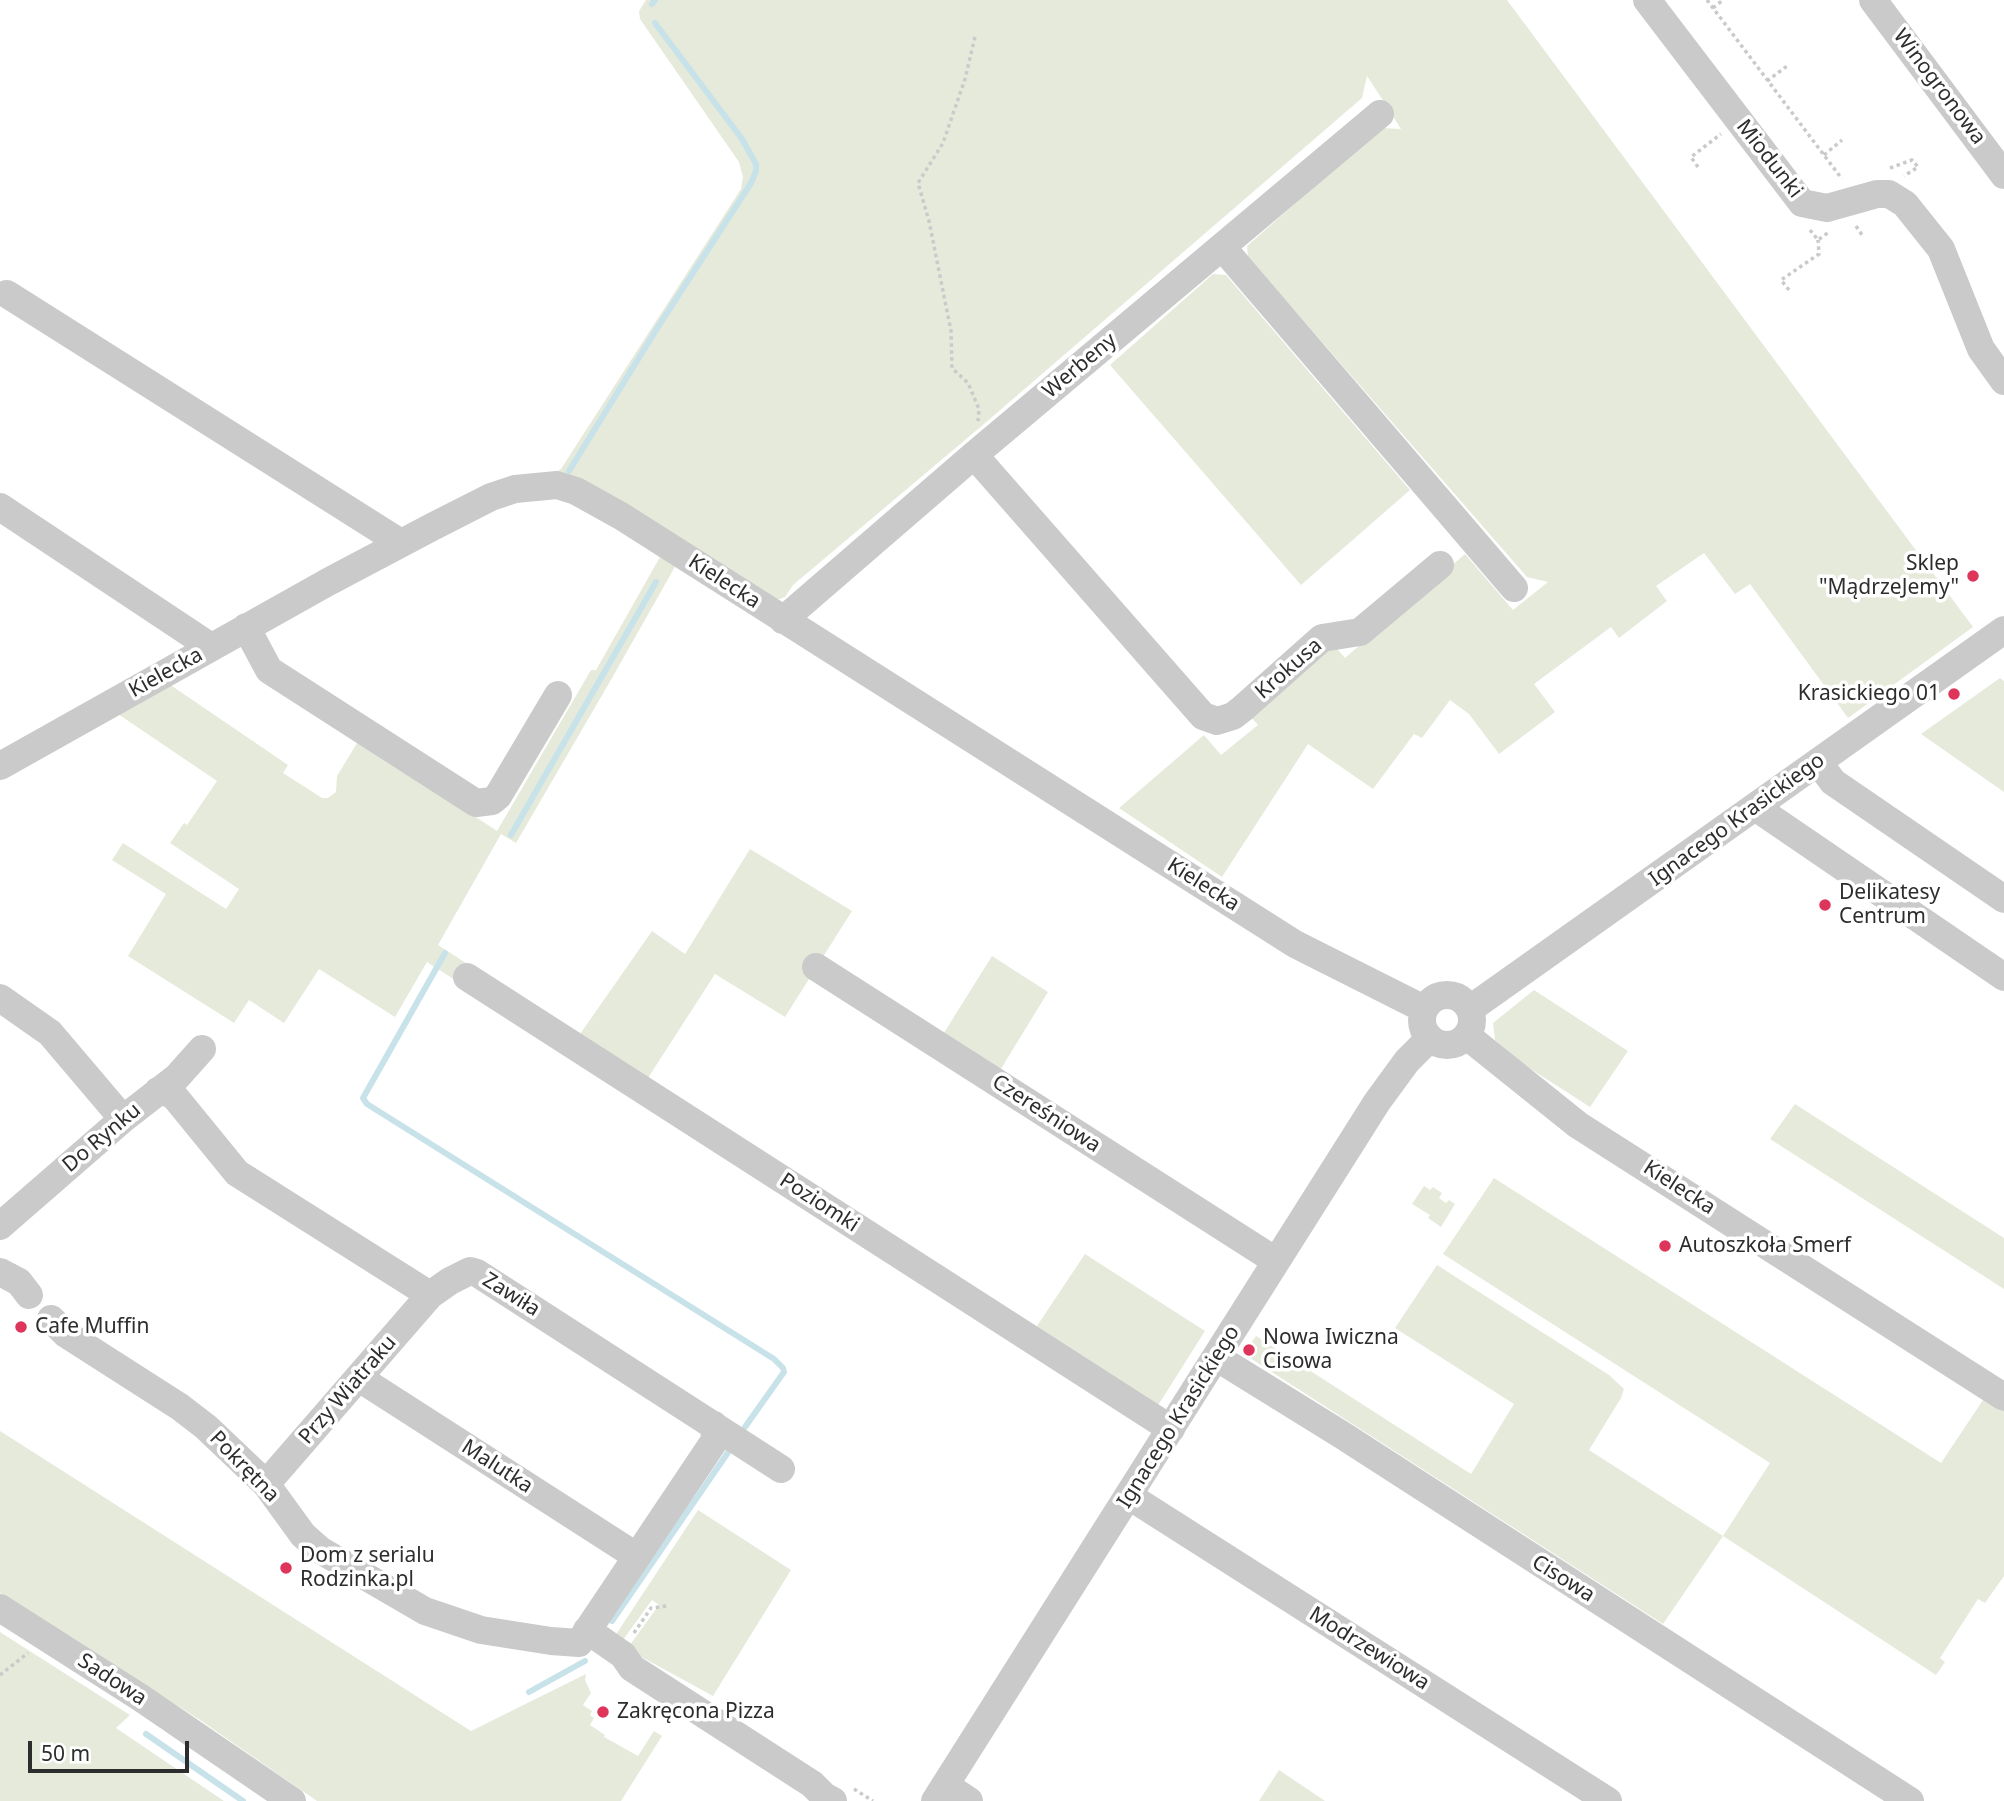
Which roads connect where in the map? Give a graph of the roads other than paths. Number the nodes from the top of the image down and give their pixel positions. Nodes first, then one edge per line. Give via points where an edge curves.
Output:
1 (1647, 0) edge
2 (1873, 0) edge
3 (1380, 114) dead end
4 (2004, 175) edge
5 (1222, 247) junction
6 (8, 295) dead end
7 (2004, 381) edge
8 (974, 455) junction
9 (0, 507) edge
10 (401, 543) junction
11 (1440, 565) dead end
12 (1514, 588) dead end
13 (783, 620) junction
14 (246, 628) junction
15 (2004, 630) edge
16 (211, 647) junction
17 (558, 695) dead end
18 (1818, 762) junction
19 (0, 766) edge
20 (1755, 807) junction
21 (2004, 899) edge
22 (816, 967) dead end
23 (467, 977) dead end
24 (2004, 977) edge
25 (0, 998) edge
26 (1424, 1009) junction
27 (1469, 1023) junction
28 (1430, 1038) junction
29 (201, 1049) dead end
30 (158, 1091) junction
31 (123, 1119) junction
32 (0, 1226) edge
33 (1276, 1261) junction
34 (0, 1272) edge
35 (30, 1295) dead end
36 (430, 1295) junction
37 (51, 1319) dead end
38 (1216, 1357) junction
39 (359, 1378) junction
40 (2004, 1397) edge
41 (714, 1425) junction
42 (1171, 1429) junction
43 (781, 1469) dead end
44 (265, 1484) junction
45 (1129, 1496) junction
46 (636, 1556) junction
47 (0, 1608) edge
48 (583, 1636) junction
49 (940, 1793) edge
50 (292, 1801) edge
51 (833, 1801) edge
52 (969, 1801) edge
53 (1608, 1801) edge
54 (1910, 1801) edge

1 - 7 street, Miodunki via 1802,203 1827,208 1877,194 1884,183 1905,204 1941,248 1981,349
2 - 4 street, Winogronowa
3 - 5 street, Werbeny
5 - 8 street, Werbeny
5 - 12 street
6 - 10 street
8 - 11 street, Krokusa via 1203,716 1217,721 1242,709 1322,638 1360,632
8 - 13 street, Werbeny
9 - 16 street
10 - 13 street, Kielecka via 491,497 514,489 557,485 621,516
10 - 14 street, Kielecka
13 - 26 street, Kielecka via 1296,944
14 - 16 street, Kielecka
14 - 17 street via 269,670 476,803 492,801 503,790
15 - 18 street, Ignacego Krasickiego
16 - 19 street, Kielecka
18 - 20 street, Ignacego Krasickiego
18 - 21 street via 1833,782
20 - 24 street
20 - 27 street, Ignacego Krasickiego
22 - 33 street, Czereśniowa
23 - 42 street, Poziomki
25 - 31 street via 50,1033
26 - 27 street via 1445,994 1462,999
26 - 28 street via 1423,1028
27 - 28 street via 1452,1045
27 - 40 street, Kielecka via 1578,1125
28 - 33 street, Ignacego Krasickiego via 1388,1086
29 - 30 street, Do Rynku
30 - 31 street, Do Rynku
30 - 36 street via 175,1097 237,1173
31 - 32 street, Do Rynku
33 - 38 street, Ignacego Krasickiego
34 - 35 street via 19,1282
36 - 39 street, Przy Wiatraku
36 - 41 street, Zawiła via 463,1273 477,1273
37 - 44 street, Pokrętna via 66,1334 206,1427
38 - 42 street, Ignacego Krasickiego
38 - 54 street, Cisowa
39 - 44 street, Przy Wiatraku
39 - 46 street, Malutka
41 - 43 street, Zawiła
41 - 46 street via 715,1440
42 - 45 street, Ignacego Krasickiego
44 - 48 street, Pokrętna via 320,1550 425,1611 481,1630 551,1641
45 - 49 street, Ignacego Krasickiego
45 - 53 street, Modrzewiowa
46 - 48 street
47 - 50 street, Sadowa
48 - 51 street via 623,1654 632,1668
49 - 52 street

